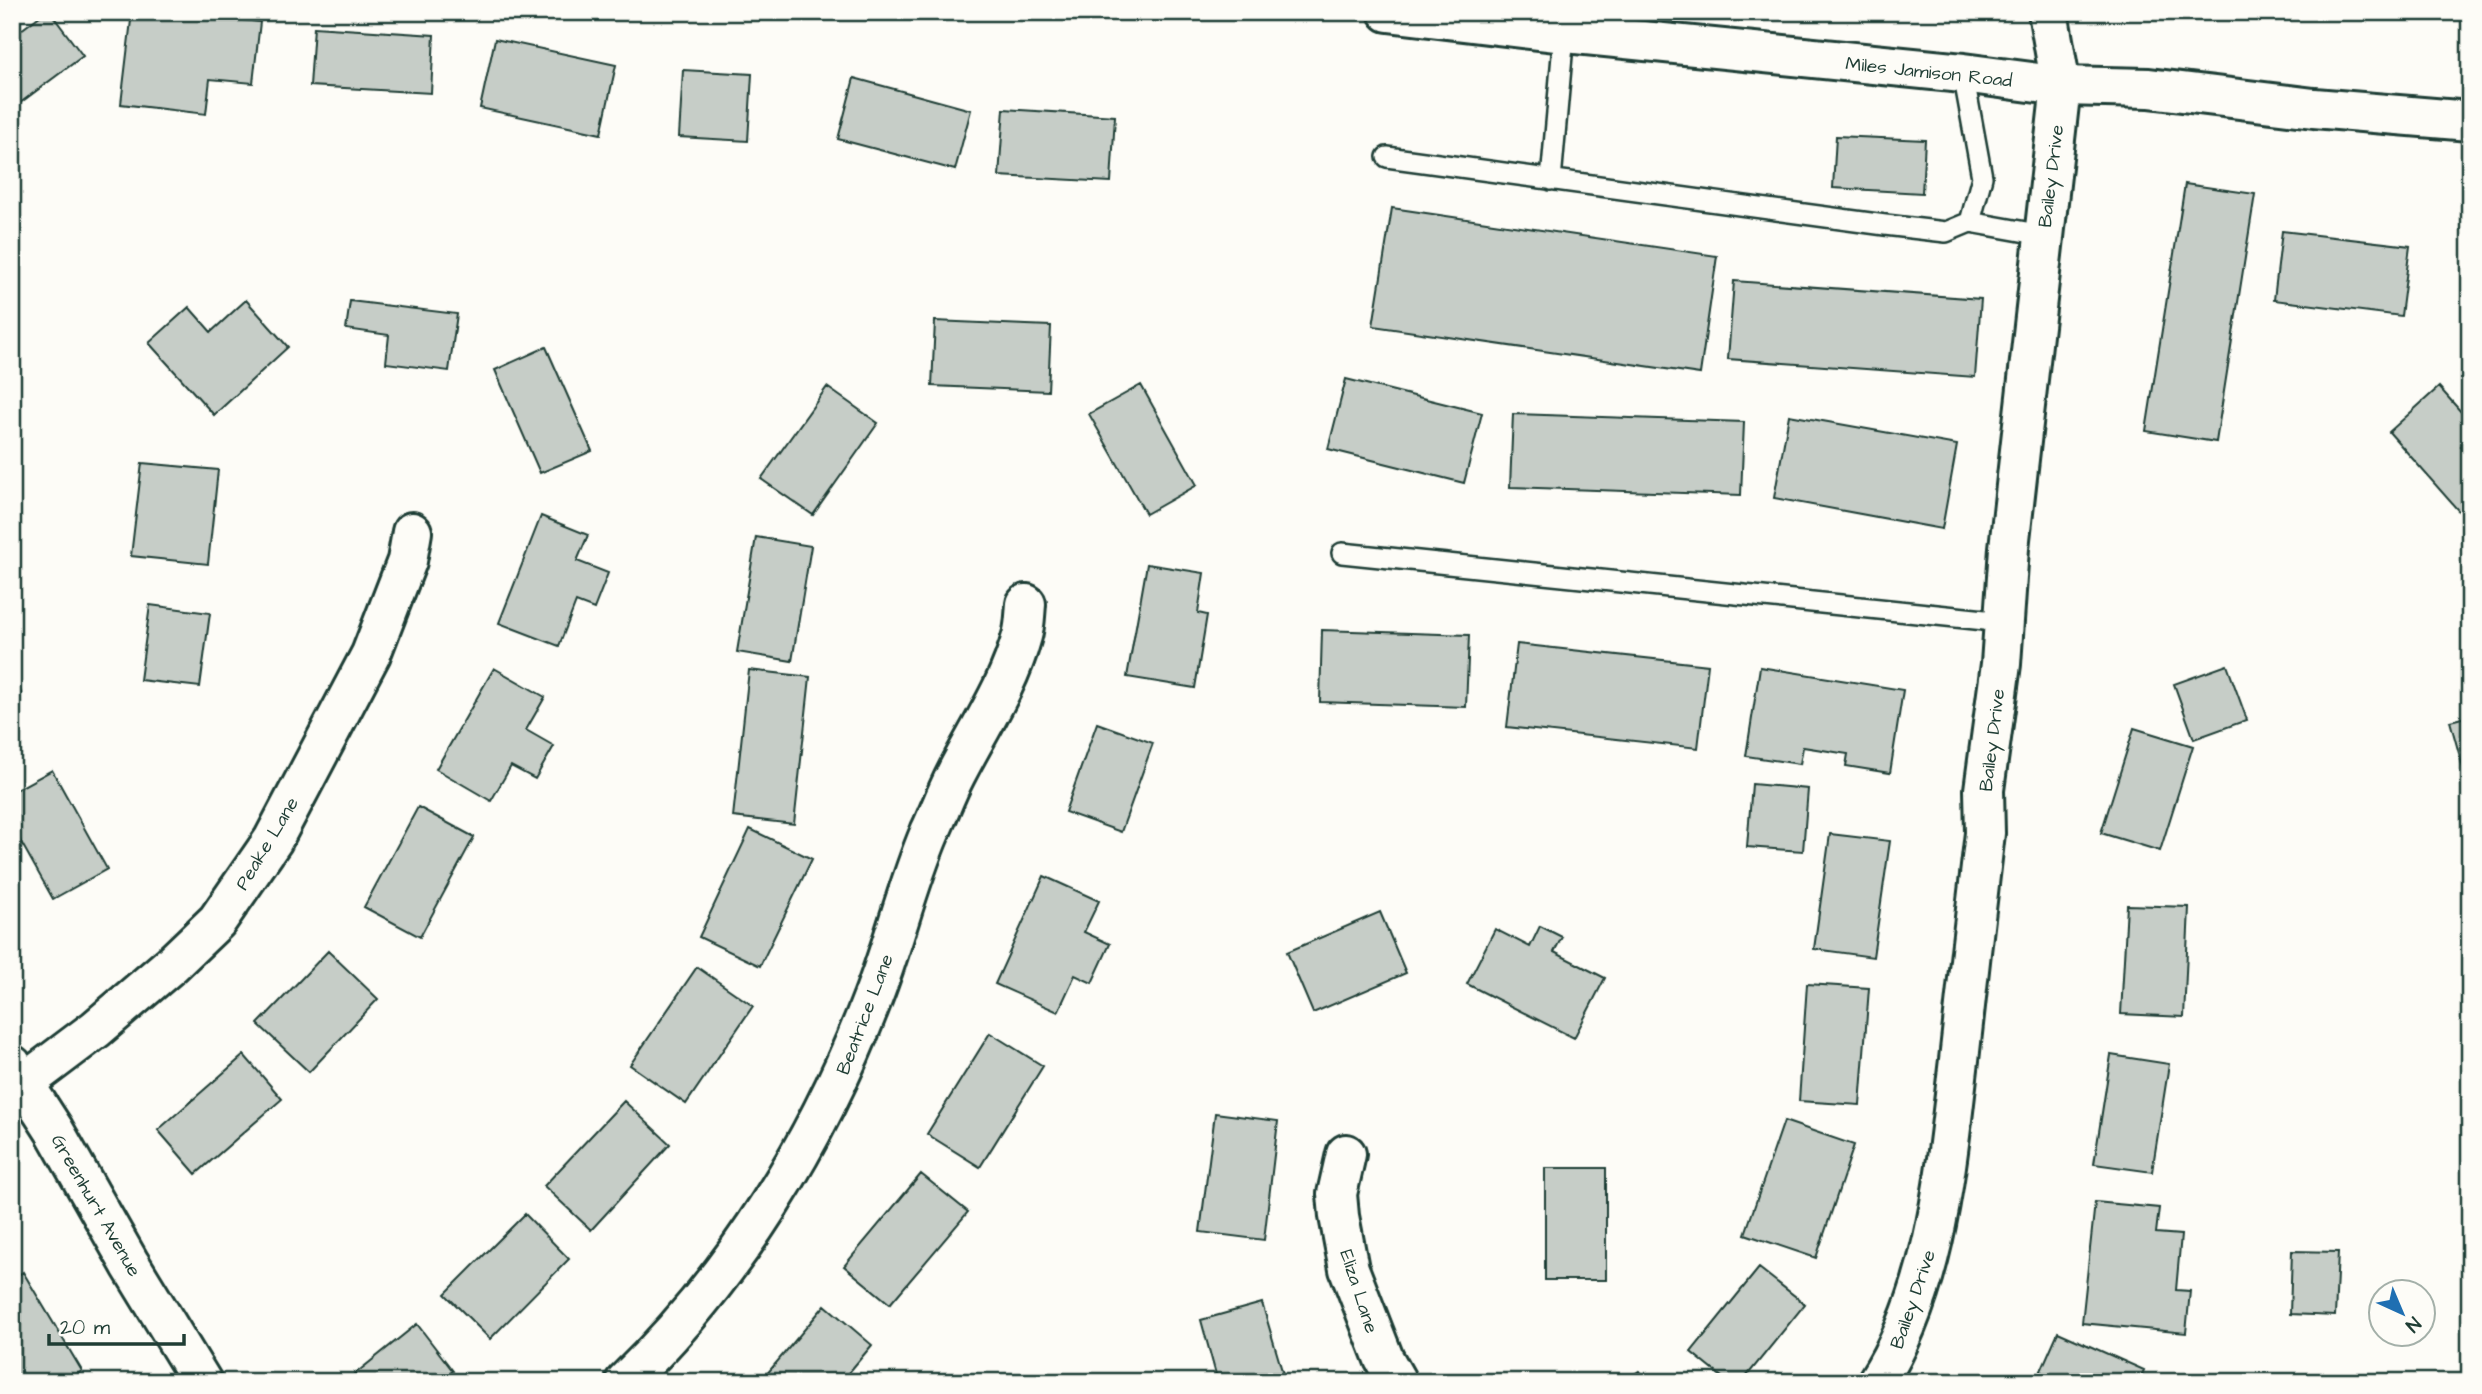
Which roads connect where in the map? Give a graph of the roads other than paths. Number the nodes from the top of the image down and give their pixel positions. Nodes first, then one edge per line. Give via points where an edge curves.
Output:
1 (1388, 12) edge
2 (2048, 12) edge
3 (1564, 33) junction
4 (1963, 73) junction
5 (2061, 86) junction
6 (2470, 121) edge
7 (1387, 157) dead end
8 (1551, 180) junction
9 (1970, 222) junction
10 (2043, 235) junction
11 (412, 532) dead end
12 (1342, 553) dead end
13 (1026, 604) dead end
14 (2004, 622) junction
15 (18, 1075) edge
16 (1346, 1154) dead end
17 (202, 1382) edge
18 (625, 1382) edge
19 (1397, 1382) edge
20 (1877, 1382) edge

1 - 3 street, Miles Jamison Road
2 - 5 street, Bailey Drive
3 - 4 street, Miles Jamison Road
3 - 8 lane
4 - 5 street, Miles Jamison Road
4 - 9 lane via 1982,177
5 - 6 street, Miles Jamison Road via 2149,88
5 - 10 street, Bailey Drive
7 - 8 lane
8 - 9 lane via 1946,232
9 - 10 lane
10 - 14 street, Bailey Drive
11 - 15 street, Peake Lane via 407,561 371,654 272,840 217,921 96,1029
12 - 14 lane
13 - 18 street, Beatrice Lane via 1023,634 1010,670 954,777 919,857 874,996 836,1087 793,1167 726,1269
14 - 20 street, Bailey Drive via 1947,1165 1928,1262 1895,1353
15 - 17 street, Greenhurt Avenue
16 - 19 street, Eliza Lane via 1337,1194 1349,1269

